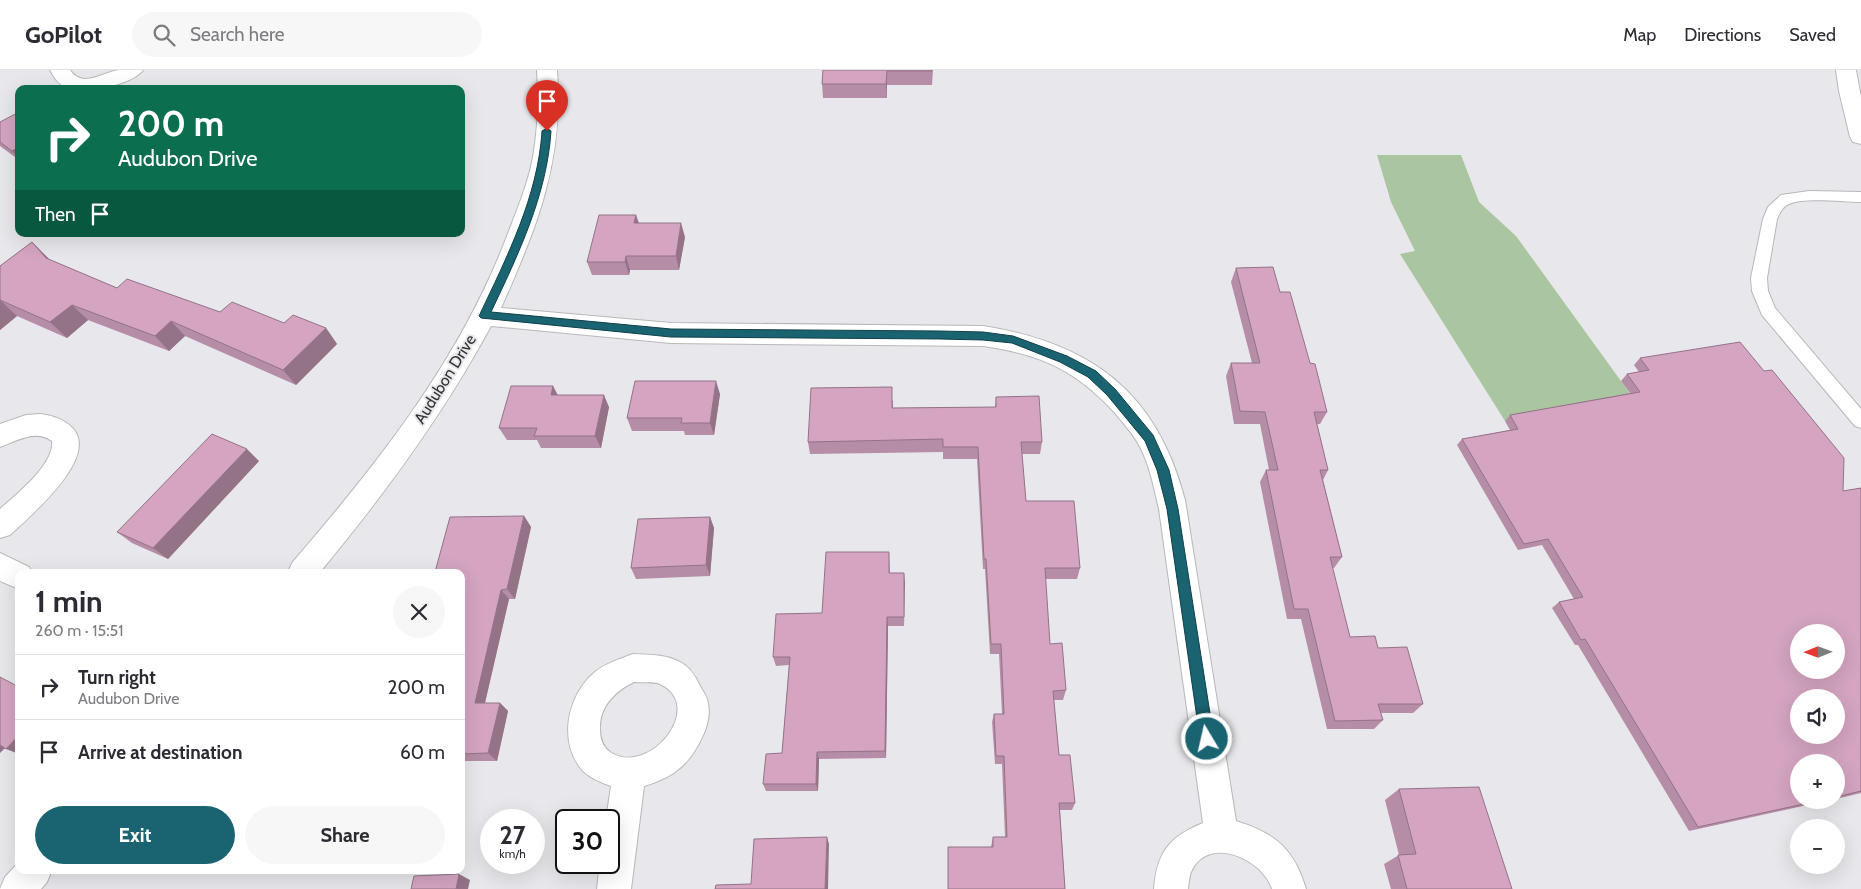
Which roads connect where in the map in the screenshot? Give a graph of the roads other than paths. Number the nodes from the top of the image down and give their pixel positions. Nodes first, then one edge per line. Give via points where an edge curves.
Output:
1 (60, 70) edge
2 (133, 70) edge
3 (547, 70) edge
4 (1846, 70) edge
5 (1861, 137) edge
6 (1861, 197) edge
7 (484, 316) junction
8 (1861, 421) edge
9 (0, 436) edge
10 (0, 526) edge
11 (0, 566) edge
12 (305, 569) edge
13 (15, 574) edge
14 (629, 774) dead end
15 (1221, 835) junction
16 (31, 874) edge
17 (18, 889) edge
18 (614, 889) edge
19 (1171, 889) edge
20 (1289, 889) edge

1 - 2 street via 69,81 82,85 115,80
3 - 7 street, Audubon Drive via 546,149 516,248
4 - 5 street
6 - 8 lane via 1809,196 1786,199 1775,207 1759,278 1768,311
7 - 12 street, Audubon Drive via 449,378 402,447 357,508
7 - 15 street via 671,333 983,336 1036,347 1092,374 1150,439 1163,470 1173,509
9 - 10 street via 10,430 49,425 60,430 66,438 67,450 44,484
11 - 13 street
14 - 18 street
15 - 19 street via 1201,840 1183,853 1173,872
15 - 20 street via 1244,839 1266,852 1283,871
16 - 17 street

